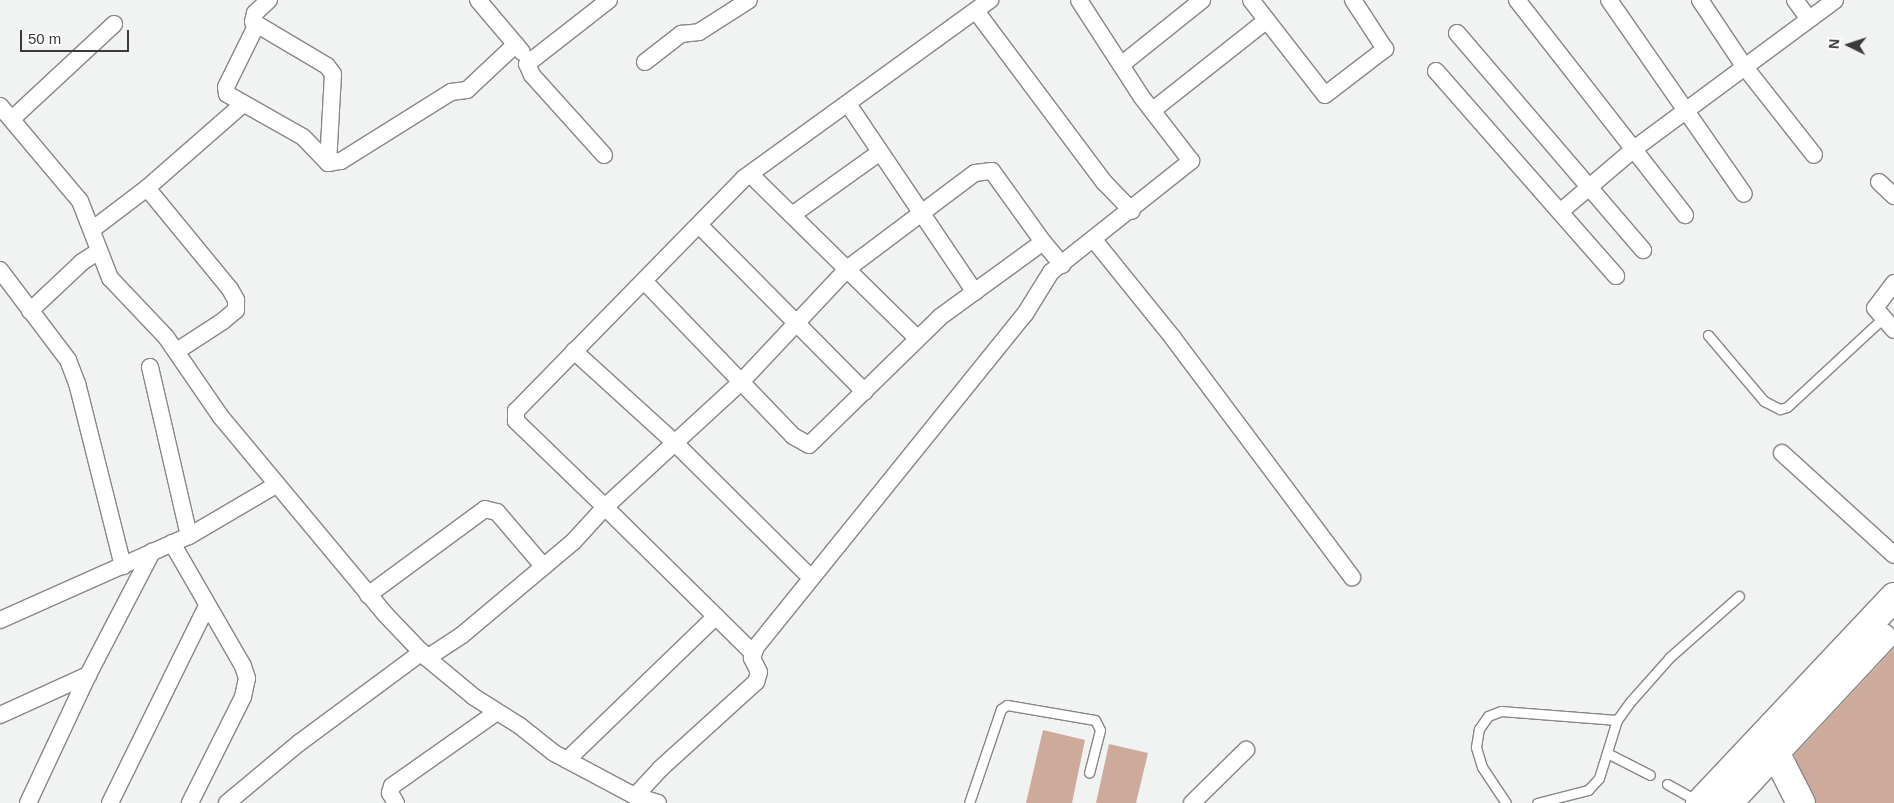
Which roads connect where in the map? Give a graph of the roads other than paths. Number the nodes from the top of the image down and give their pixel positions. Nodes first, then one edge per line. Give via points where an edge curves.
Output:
1 (269, 0) edge
2 (478, 0) edge
3 (609, 0) edge
4 (749, 0) edge
5 (990, 0) edge
6 (1079, 0) edge
7 (1202, 0) edge
8 (1353, 0) edge
9 (1517, 0) edge
10 (1609, 0) edge
11 (1700, 0) edge
12 (1795, 0) edge
13 (1835, 0) edge
14 (1256, 2) edge
15 (976, 10) junction
16 (1808, 18) junction
17 (1267, 20) junction
18 (114, 24) dead end
19 (257, 24) junction
20 (1457, 33) dead end
21 (516, 44) junction
22 (529, 61) junction
23 (645, 62) dead end
24 (1121, 65) junction
25 (1744, 66) junction
26 (1436, 71) dead end
27 (243, 104) junction
28 (848, 104) junction
29 (0, 106) edge
30 (1153, 110) junction
31 (1683, 111) junction
32 (13, 118) junction
33 (1634, 149) junction
34 (880, 152) junction
35 (604, 155) dead end
36 (1814, 155) dead end
37 (328, 163) junction
38 (750, 174) junction
39 (1879, 182) dead end
40 (1590, 186) junction
41 (147, 188) junction
42 (1744, 194) dead end
43 (1894, 196) edge
44 (1132, 211) junction
45 (922, 212) junction
46 (1560, 212) junction
47 (792, 215) junction
48 (1685, 215) dead end
49 (700, 225) junction
50 (93, 229) junction
51 (1094, 240) junction
52 (1043, 242) junction
53 (1643, 250) dead end
54 (99, 251) junction
55 (1062, 265) junction
56 (847, 269) junction
57 (0, 270) edge
58 (1616, 276) dead end
59 (645, 282) junction
60 (1894, 283) edge
61 (975, 292) junction
62 (30, 311) junction
63 (1882, 319) junction
64 (797, 323) junction
65 (1894, 330) edge
66 (1708, 335) dead end
67 (917, 338) junction
68 (177, 351) junction
69 (574, 351) junction
70 (150, 367) dead end
71 (742, 381) junction
72 (864, 392) junction
73 (675, 443) junction
74 (1782, 453) dead end
75 (276, 485) junction
76 (605, 507) junction
77 (189, 536) junction
78 (172, 543) junction
79 (152, 552) junction
80 (1894, 554) edge
81 (123, 566) junction
82 (544, 567) junction
83 (805, 572) dead end
84 (1352, 577) dead end
85 (368, 595) junction
86 (1739, 596) dead end
87 (1894, 597) edge
88 (207, 606) junction
89 (716, 616) junction
90 (0, 620) edge
91 (1894, 625) edge
92 (753, 653) junction
93 (424, 655) junction
94 (88, 674) junction
95 (497, 712) junction
96 (0, 715) edge
97 (1617, 720) junction
98 (1768, 745) junction
99 (1246, 750) dead end
100 (1608, 753) junction
101 (567, 760) junction
102 (1089, 773) dead end
103 (1650, 775) dead end
104 (1667, 784) dead end
105 (635, 796) junction
106 (28, 803) edge
107 (110, 803) edge
108 (190, 803) edge
109 (227, 803) edge
110 (396, 803) edge
111 (658, 803) edge
112 (969, 803) edge
113 (1192, 803) edge
114 (1506, 803) edge
115 (1537, 803) edge
116 (1700, 803) edge
117 (1728, 803) edge
118 (1801, 803) edge

1 - 19 street via 252,18
2 - 21 street
3 - 22 street
4 - 23 street via 699,32 682,34
5 - 15 street
6 - 24 street
7 - 24 street
8 - 17 street via 1385,49 1329,94 1321,91
9 - 33 street
10 - 31 street
11 - 25 street
12 - 16 street
13 - 16 street
14 - 17 street
15 - 28 street
15 - 44 street via 1104,182
16 - 25 street
17 - 30 street
18 - 32 street
19 - 27 street via 226,88 227,94
19 - 37 street via 327,66 333,74
20 - 40 street
21 - 22 street
21 - 37 street via 467,90 451,92 341,161
22 - 35 street via 532,75
24 - 30 street
25 - 31 street
25 - 36 street
26 - 46 street
27 - 37 street via 303,136
27 - 41 street
28 - 34 street
28 - 38 street
29 - 32 street
30 - 44 street via 1192,161
31 - 33 street
31 - 42 street
32 - 50 street via 80,201
33 - 40 street
33 - 48 street
34 - 45 street
34 - 47 street
38 - 47 street
38 - 49 street
39 - 43 street
40 - 46 street
40 - 53 street
41 - 50 street
41 - 68 street via 230,289 238,305 223,321
44 - 51 street
45 - 52 street via 975,172 985,170 997,177
45 - 56 street
45 - 61 street
46 - 58 street
47 - 56 street
49 - 59 street
49 - 64 street
50 - 54 street
51 - 55 street
51 - 84 street via 1173,338
52 - 55 street
52 - 61 street
54 - 62 street via 82,262
54 - 68 street via 110,278
55 - 92 street via 1051,272 1025,314
56 - 64 street
56 - 67 street
57 - 62 street
59 - 69 street via 600,322
59 - 71 street
60 - 63 street via 1877,301 1875,308
61 - 67 street
62 - 81 street via 68,360 77,383
63 - 65 street
63 - 66 lane via 1787,407 1780,409 1764,401
64 - 71 street
64 - 72 street
67 - 72 street
68 - 75 street via 221,417
69 - 73 street
69 - 76 street via 515,416
70 - 77 street
71 - 72 street via 803,445 814,442
71 - 73 street
73 - 76 street
73 - 83 street
74 - 80 street
75 - 77 street
75 - 85 street
76 - 82 street via 573,542
76 - 89 street
77 - 78 street
78 - 79 street
78 - 88 street
79 - 81 street
79 - 94 street
81 - 90 street
82 - 85 street via 497,512 485,509
82 - 93 street via 462,635
85 - 93 street
86 - 97 lane via 1670,657
87 - 98 highway
88 - 107 street
88 - 108 street via 243,666 247,687
89 - 92 street
89 - 101 street
91 - 98 highway
92 - 105 street via 759,672 756,682 660,769
93 - 95 street
93 - 109 street via 299,743
94 - 96 street
94 - 106 street
95 - 101 street
95 - 110 street via 392,786 390,793
97 - 100 lane
97 - 114 lane via 1500,711 1488,716 1479,729 1476,747 1482,767
98 - 116 highway
98 - 117 highway
98 - 118 highway
99 - 113 street
100 - 103 lane
100 - 115 lane via 1599,778 1588,790
101 - 105 street
102 - 112 lane via 1100,730 1095,720 1007,705 1001,709
104 - 116 lane
105 - 111 street

